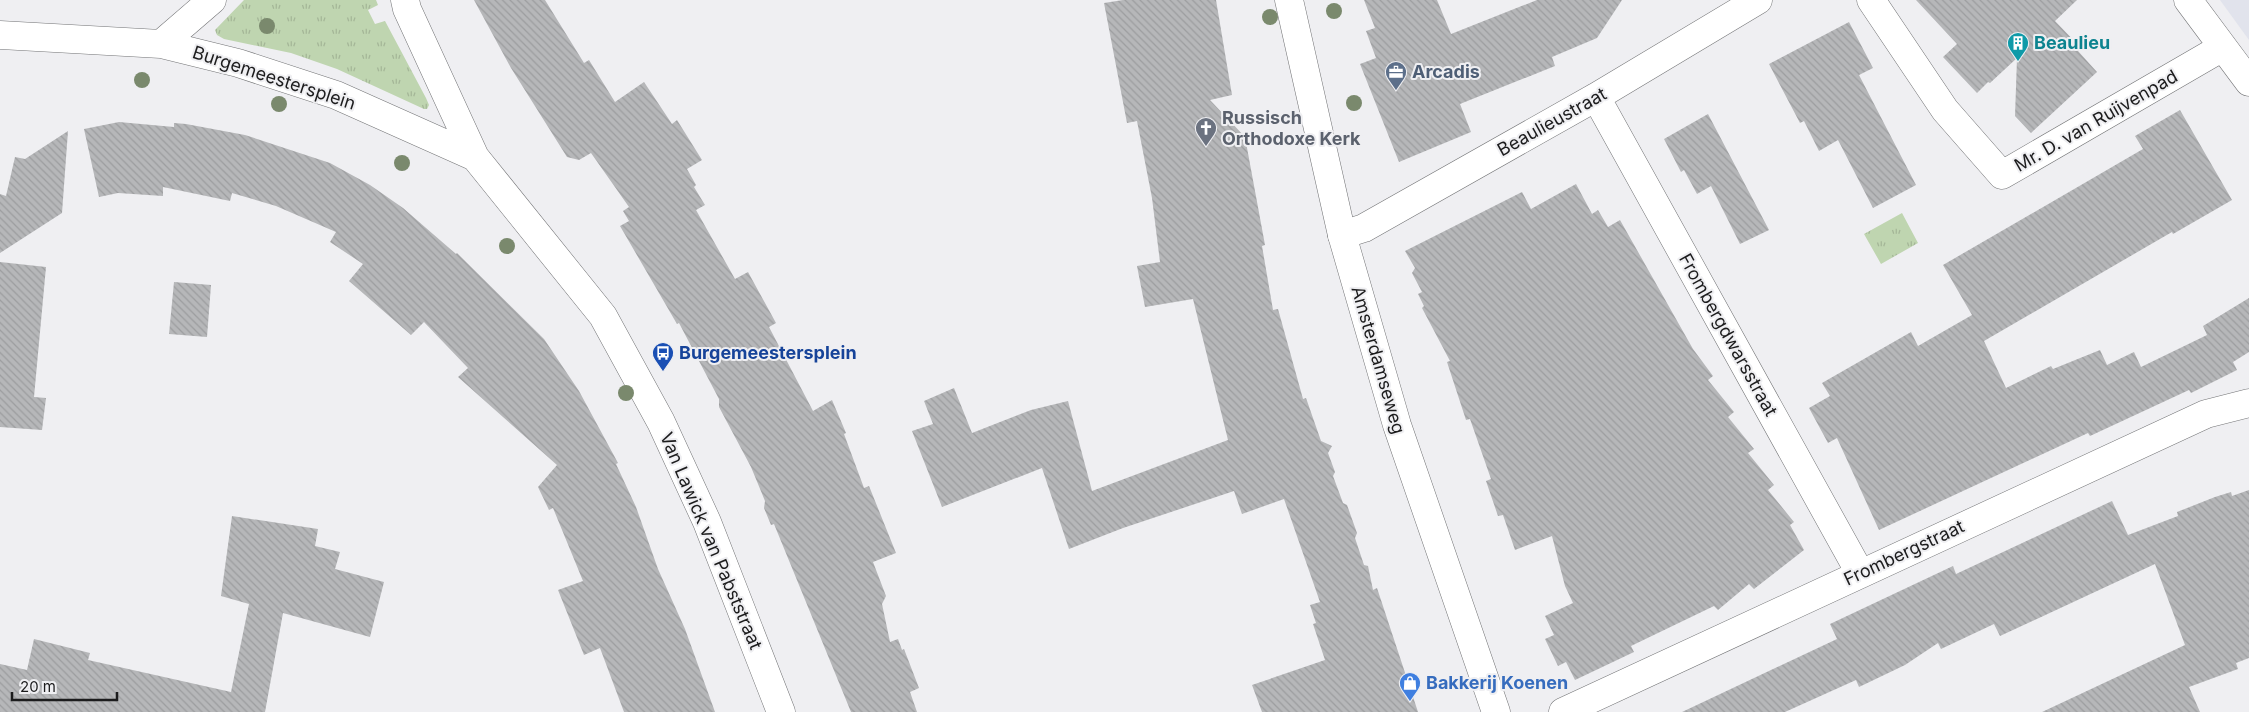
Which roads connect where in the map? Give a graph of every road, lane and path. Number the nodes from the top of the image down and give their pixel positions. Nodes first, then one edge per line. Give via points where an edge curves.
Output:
1 (212, 0) edge
2 (405, 0) edge
3 (1289, 0) edge
4 (1758, 0) edge
5 (1870, 0) edge
6 (2188, 0) edge
7 (0, 35) edge
8 (161, 44) junction
9 (2223, 47) junction
10 (2249, 82) edge
11 (1596, 97) junction
12 (476, 156) junction
13 (1342, 235) junction
14 (2249, 403) edge
15 (1860, 573) junction
16 (780, 712) edge
17 (1496, 712) edge
18 (1563, 712) edge

1 - 8 street, Burgemeestersplein
2 - 12 street
3 - 13 street, Amsterdamseweg
4 - 11 street, Beaulieustraat
5 - 9 street, Mr. D. van Ruijvenpad via 1945,110 2002,175
6 - 9 street
7 - 8 street, Burgemeestersplein
8 - 12 street, Burgemeestersplein via 238,63 336,95
9 - 10 street
11 - 13 street, Beaulieustraat via 1364,228
11 - 15 street, Frombergdwarsstraat
12 - 16 street, Van Lawick van Pabststraat via 603,316 661,422 707,522
13 - 17 street, Amsterdamseweg via 1397,424
14 - 15 street, Frombergstraat via 2206,414
15 - 18 street, Frombergstraat

